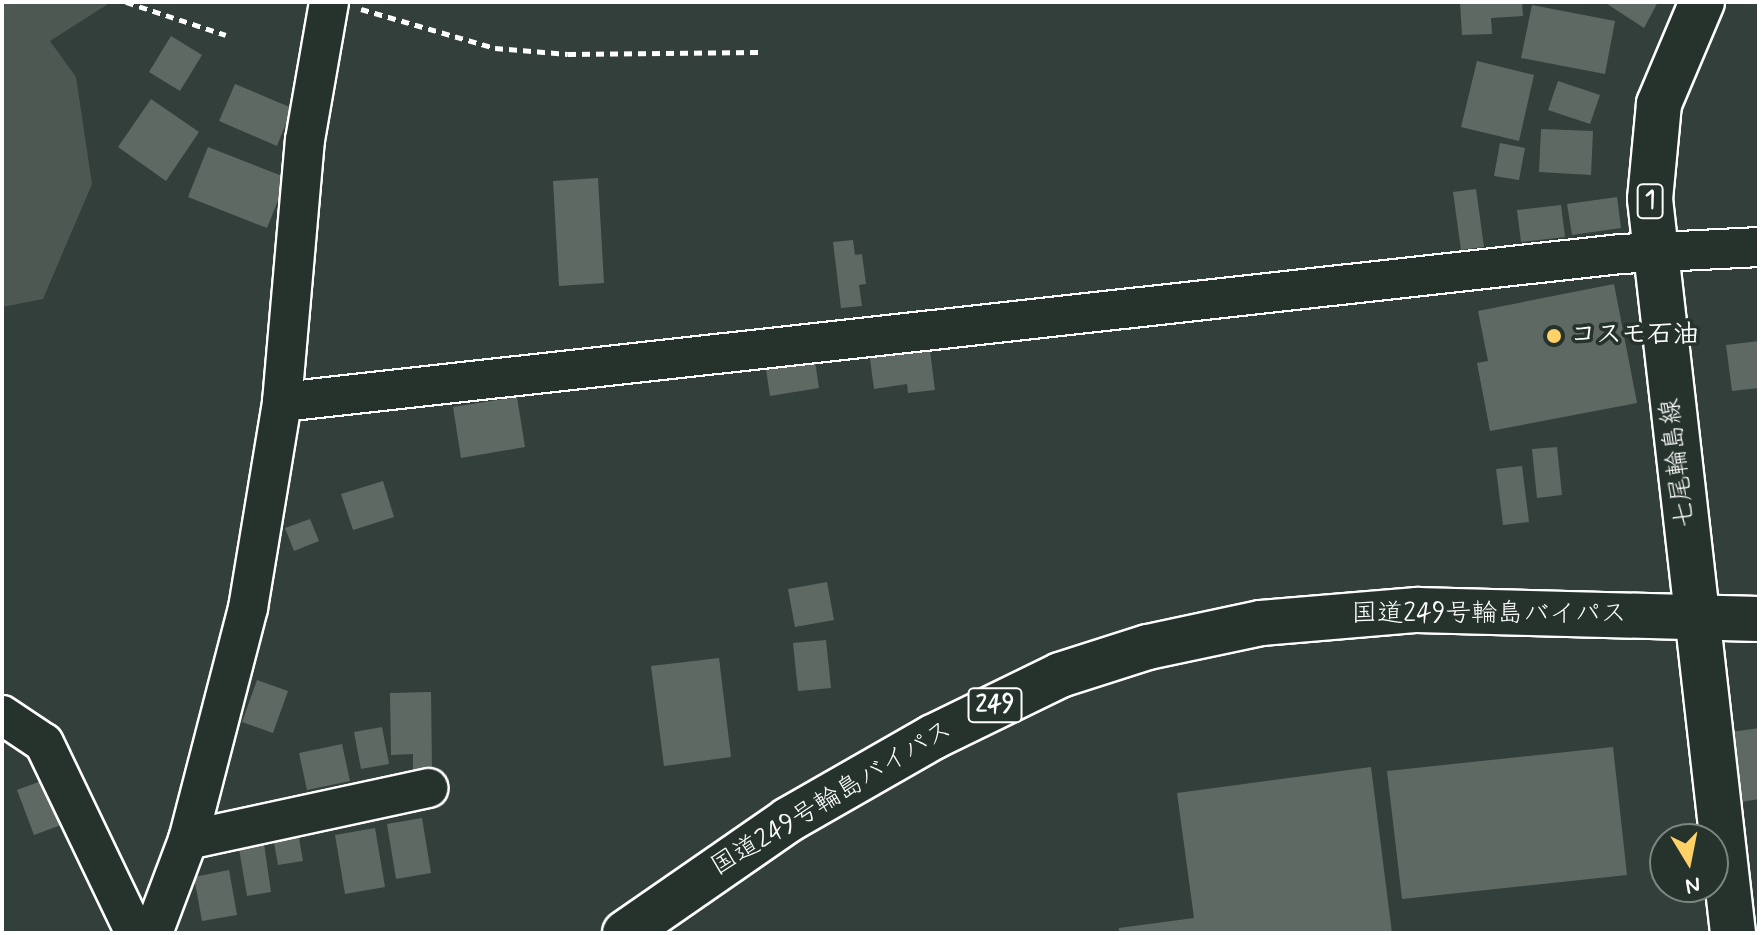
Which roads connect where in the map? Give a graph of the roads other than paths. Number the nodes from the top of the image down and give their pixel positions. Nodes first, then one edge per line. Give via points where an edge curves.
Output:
1 (1702, 2) edge
2 (340, 4) edge
3 (1759, 247) edge
4 (1654, 254) junction
5 (282, 402) junction
6 (1697, 618) junction
7 (1759, 619) edge
8 (2, 715) edge
9 (428, 788) dead end
10 (188, 840) junction
11 (135, 933) edge
12 (153, 933) edge
13 (625, 933) edge
14 (1733, 933) edge

1 - 4 main road, 七尾輪島線 / 1 via 1659,104 1649,155
2 - 5 street via 305,140
3 - 4 street
4 - 5 street
4 - 6 main road, 七尾輪島線 / 1
5 - 10 street via 248,608
6 - 7 main road, 国道249号輪島バイパス / 249
6 - 13 main road, 国道249号輪島バイパス / 249 via 1417,610 1261,623 1148,647 1060,675 921,743 788,820
6 - 14 main road, 七尾輪島線 / 1
8 - 11 street via 44,743
9 - 10 street
10 - 12 street

